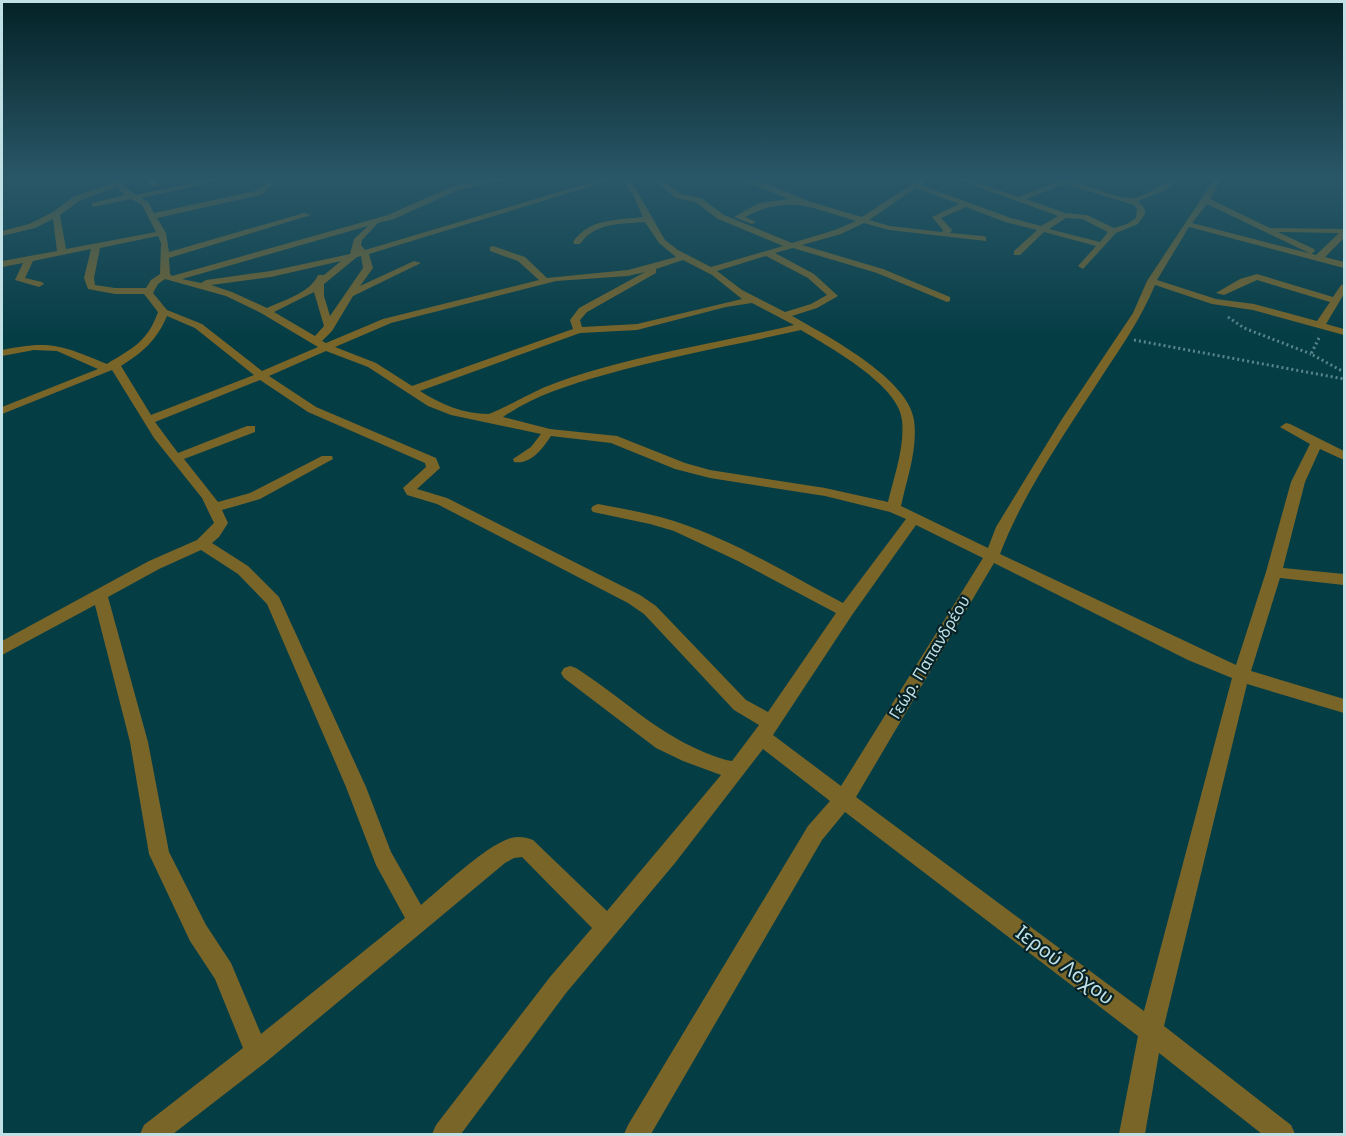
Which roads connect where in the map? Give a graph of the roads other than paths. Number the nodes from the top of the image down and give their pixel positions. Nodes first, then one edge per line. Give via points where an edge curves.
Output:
1 (59, 231) edge
2 (253, 231) edge
3 (339, 231) edge
4 (365, 231) edge
5 (428, 231) edge
6 (586, 231) edge
7 (655, 231) edge
8 (756, 231) edge
9 (838, 231) edge
10 (906, 231) edge
11 (1042, 231) edge
12 (1047, 231) edge
13 (1113, 231) edge
14 (1183, 231) edge
15 (1215, 231) edge
16 (1274, 231) edge
17 (1320, 231) edge
18 (1344, 232) edge
19 (162, 233) joint
20 (945, 233) joint
21 (983, 239) dead end
22 (577, 242) dead end
23 (1101, 244) junction
24 (96, 246) junction
25 (793, 246) junction
26 (493, 249) dead end
27 (358, 251) junction
28 (62, 252) junction
29 (766, 253) junction
30 (1017, 253) dead end
31 (166, 255) junction
32 (683, 257) junction
33 (1319, 257) junction
34 (30, 258) junction
35 (417, 263) dead end
36 (694, 263) junction
37 (2, 264) edge
38 (316, 264) junction
39 (666, 264) junction
40 (1344, 265) edge
41 (1083, 266) dead end
42 (710, 270) junction
43 (168, 277) junction
44 (544, 280) junction
45 (1152, 281) junction
46 (319, 283) junction
47 (39, 284) dead end
48 (193, 284) junction
49 (1344, 287) edge
50 (148, 291) junction
51 (303, 294) junction
52 (349, 295) junction
53 (1222, 298) junction
54 (947, 299) dead end
55 (753, 300) junction
56 (1336, 301) junction
57 (163, 312) junction
58 (266, 312) junction
59 (784, 315) junction
60 (287, 323) junction
61 (1320, 325) junction
62 (329, 326) junction
63 (803, 326) junction
64 (579, 330) junction
65 (1344, 332) edge
66 (320, 344) junction
67 (2, 353) edge
68 (110, 366) junction
69 (259, 376) junction
70 (412, 390) junction
71 (38, 397) junction
72 (2, 400) edge
73 (2, 411) edge
74 (494, 418) junction
75 (149, 420) junction
76 (1286, 427) dead end
77 (251, 429) dead end
78 (548, 432) junction
79 (1316, 444) junction
80 (1344, 456) edge
81 (176, 458) junction
82 (327, 459) dead end
83 (519, 459) dead end
84 (215, 508) junction
85 (894, 508) junction
86 (598, 509) dead end
87 (914, 518) junction
88 (202, 544) junction
89 (992, 555) junction
90 (1274, 572) junction
91 (1344, 580) edge
92 (100, 596) junction
93 (846, 611) junction
94 (2, 649) edge
95 (570, 673) dead end
96 (1241, 675) junction
97 (1344, 706) edge
98 (766, 730) junction
99 (736, 771) junction
100 (845, 798) junction
101 (418, 921) junction
102 (606, 926) junction
103 (1151, 1031) junction
104 (257, 1053) junction
105 (153, 1134) edge
106 (445, 1134) edge
107 (637, 1134) edge
108 (1132, 1134) edge
109 (1282, 1134) edge

1 - 28 street
2 - 31 street
3 - 43 street
4 - 27 street via 357,238
5 - 27 street
6 - 22 street
7 - 32 street via 661,241
8 - 25 street
9 - 25 street
10 - 20 street
11 - 30 street
12 - 23 street
13 - 23 street
14 - 45 street, Γεώρ. Παπανδρέου
15 - 33 street
16 - 33 street
17 - 18 street
18 - 33 street
19 - 24 street
19 - 31 street
20 - 21 street
23 - 41 street
24 - 28 street
24 - 50 street via 89,278 92,287
25 - 29 street
25 - 54 street via 880,271
26 - 44 street via 517,255
27 - 38 street
27 - 46 street
27 - 52 street via 369,262 368,268
28 - 34 street
29 - 42 street
29 - 59 street via 804,272 832,296
31 - 43 street
32 - 36 street
32 - 39 street
33 - 40 street
34 - 37 street
34 - 47 street via 20,279
35 - 52 street
36 - 39 street
36 - 42 street
38 - 46 street via 322,276
38 - 48 street
39 - 44 street via 628,273
39 - 64 street via 583,310 575,320
42 - 55 street
43 - 48 street
43 - 50 street via 154,282
44 - 66 street via 387,321
45 - 53 street via 1206,300
45 - 89 street, Γεώρ. Παπανδρέου via 1138,313 1003,526
46 - 51 street
46 - 62 street via 321,308
48 - 58 street via 229,294
49 - 56 street
50 - 57 street
51 - 58 street
51 - 60 street
52 - 62 street
53 - 56 street via 1243,281 1257,278
53 - 61 street via 1234,309 1279,321
55 - 59 street
55 - 64 street via 637,327
56 - 61 street
57 - 68 street via 157,329 145,344
57 - 69 street via 204,329
58 - 60 street
59 - 63 street
60 - 66 street
61 - 65 street
62 - 66 street
63 - 74 street via 600,373 540,392
63 - 85 street via 874,375 906,409 907,438
64 - 70 street
66 - 69 street
66 - 70 street via 372,365
67 - 68 street via 34,347 59,348
68 - 71 street
68 - 75 street
69 - 75 street
69 - 98 street, Ιερού Λόχου via 310,408 431,461 433,468 410,488 412,492 442,501 650,610
70 - 74 street via 451,411
71 - 72 street
71 - 73 street
74 - 78 street
75 - 81 street
76 - 79 street
77 - 81 street
78 - 83 street via 535,450
78 - 85 street via 613,439 710,474 825,492
79 - 80 street
79 - 90 street via 1298,482
81 - 84 street
82 - 84 street via 255,496
84 - 88 street via 220,523
85 - 87 street
86 - 93 street via 677,528
87 - 89 street
87 - 93 street
88 - 92 street via 154,565
88 - 101 street via 243,570 273,602 356,787 383,858
89 - 96 street
89 - 100 street, Γεώρ. Παπανδρέου
90 - 91 street
90 - 96 street
92 - 94 street
92 - 104 street via 139,742 159,854 198,933 223,971
93 - 98 street
95 - 99 street via 594,687 664,743 702,762
96 - 97 street
96 - 103 street
98 - 99 street
98 - 100 street, Ιερού Λόχου
99 - 102 street
100 - 103 street, Ιερού Λόχου
100 - 107 street, Γεώρ. Παπανδρέου via 816,833
101 - 102 street via 498,856 512,848 526,847
101 - 104 street
102 - 106 street
103 - 108 street
103 - 109 street, Ιερού Λόχου
104 - 105 street

